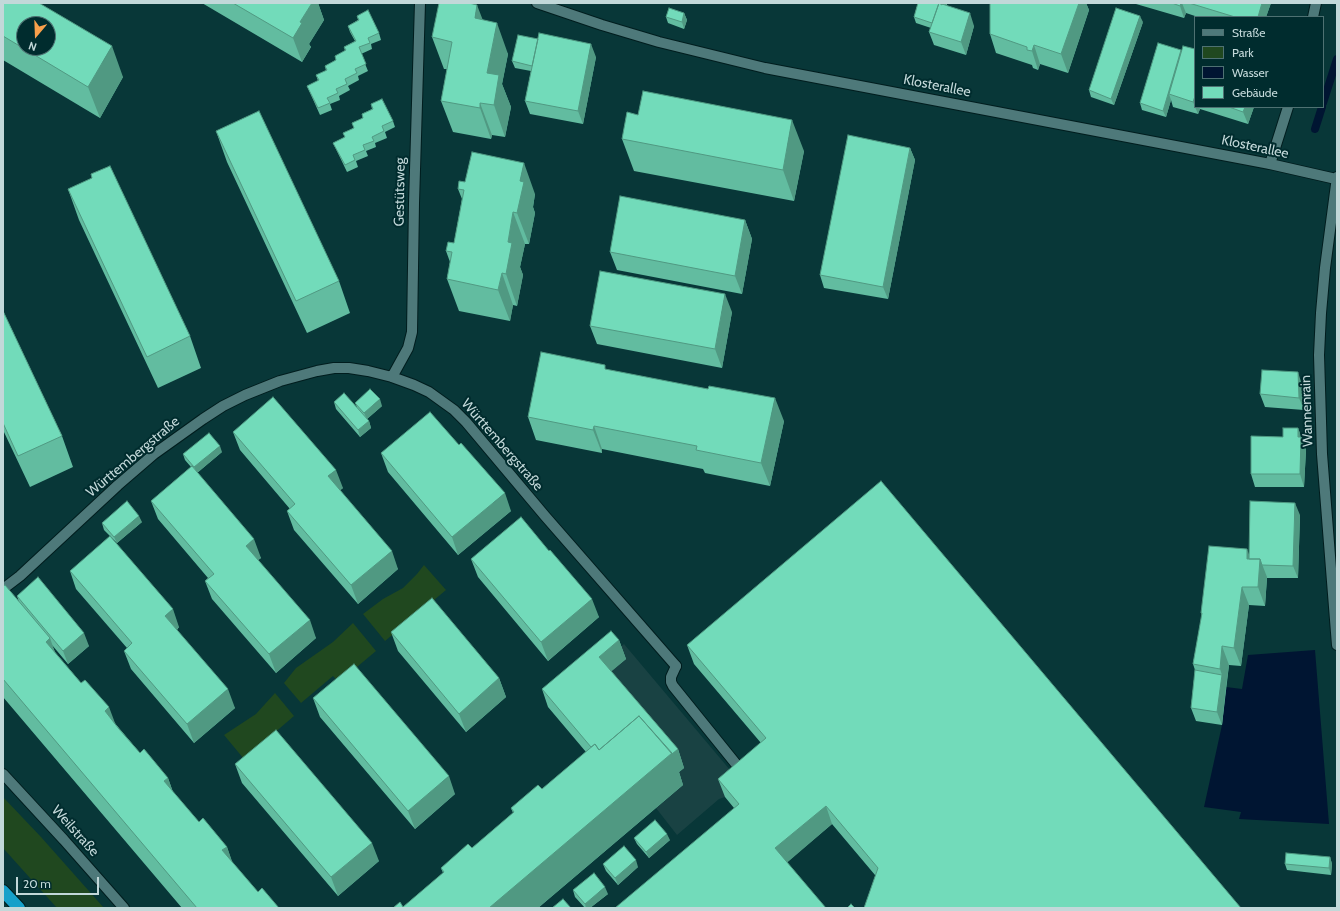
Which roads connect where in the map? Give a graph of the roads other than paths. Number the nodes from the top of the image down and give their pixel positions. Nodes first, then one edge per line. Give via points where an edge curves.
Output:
1 (420, 3) edge
2 (537, 3) edge
3 (1316, 3) edge
4 (1313, 16) edge
5 (1288, 108) edge
6 (1270, 164) junction
7 (1336, 178) edge
8 (392, 377) junction
9 (3, 589) edge
10 (1337, 645) edge
11 (740, 769) edge
12 (3, 774) edge
13 (3, 891) edge
14 (19, 908) edge
15 (124, 908) edge

1 - 8 street, Gestütsweg via 412,332 408,348
2 - 6 street, Klosterallee via 659,42 766,68
3 - 4 street
5 - 6 street
6 - 7 street, Klosterallee
7 - 10 street, Wannenrain via 1325,268 1319,355 1322,454
8 - 9 street, Württembergstraße via 349,368 334,368 264,386 223,406 154,454
8 - 11 street, Württembergstraße via 429,392 462,418 676,666 671,677 673,686
12 - 15 street, Weilstraße
13 - 14 highway

